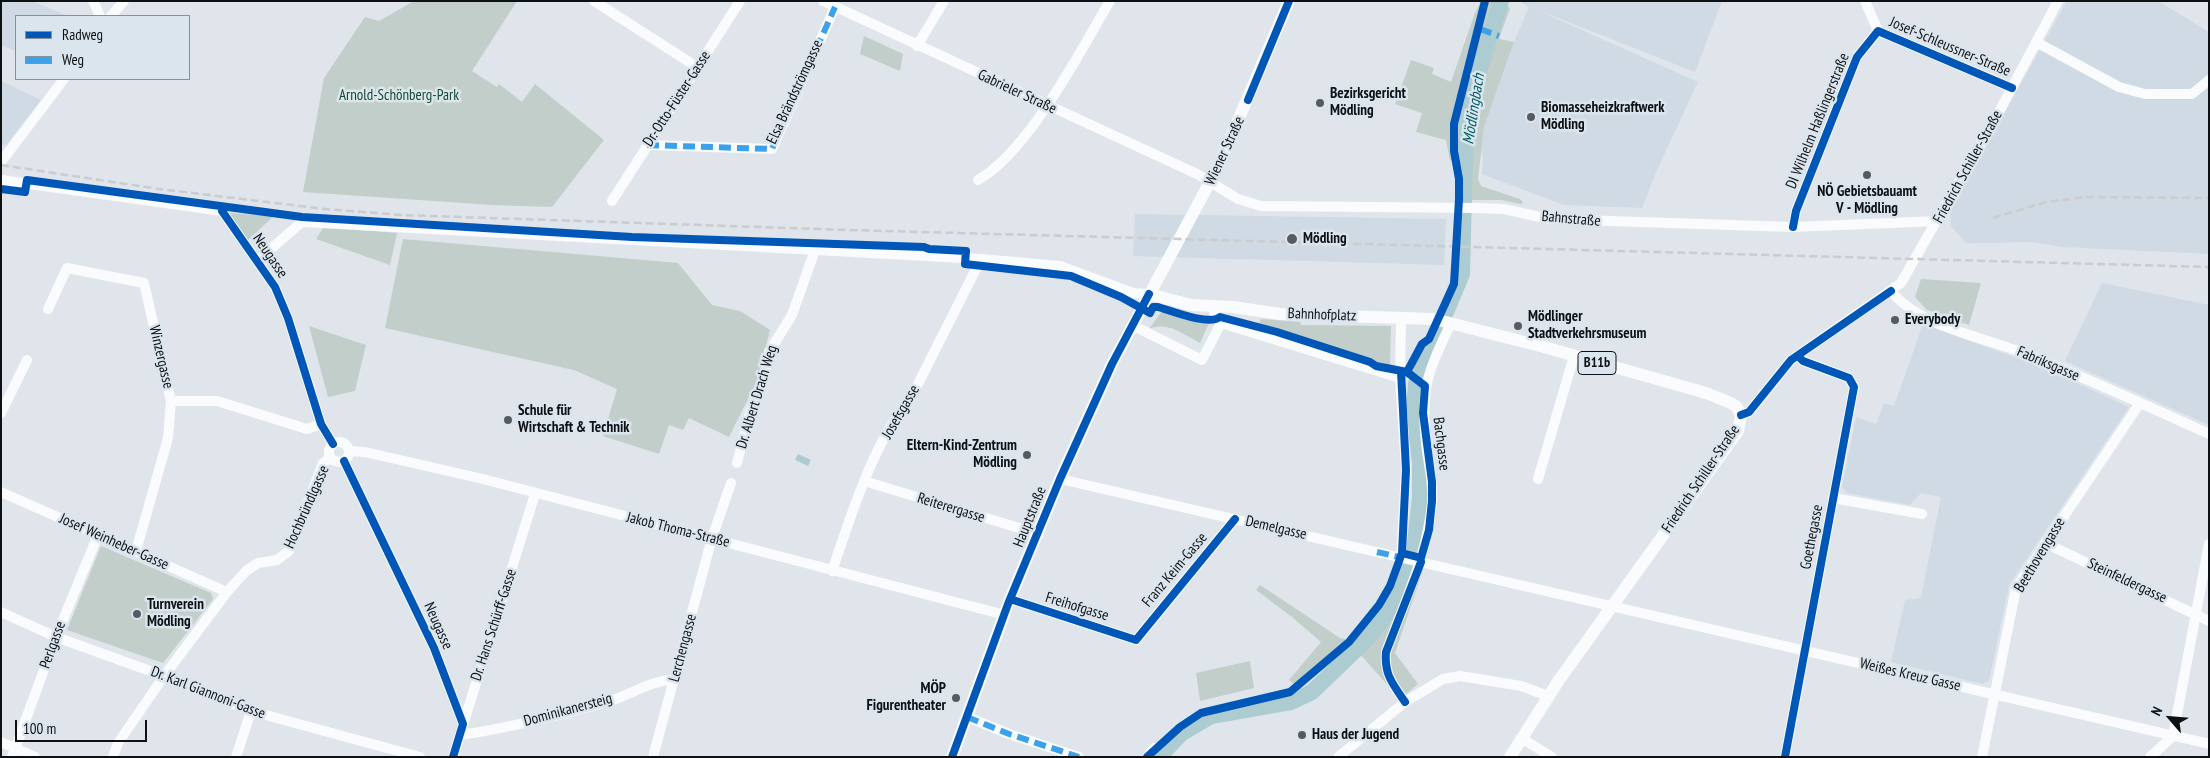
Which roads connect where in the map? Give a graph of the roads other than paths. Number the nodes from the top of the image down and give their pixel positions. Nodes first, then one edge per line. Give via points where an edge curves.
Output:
1 (93, 1) edge
2 (124, 1) edge
3 (594, 1) edge
4 (740, 1) edge
5 (823, 1) edge
6 (944, 1) edge
7 (1110, 1) edge
8 (1290, 1) edge
9 (1865, 1) edge
10 (2054, 2) edge
11 (835, 6) junction
12 (100, 15) edge
13 (112, 15) edge
14 (1878, 31) junction
15 (2036, 42) junction
16 (917, 46) junction
17 (697, 67) junction
18 (63, 80) edge
19 (2209, 80) edge
20 (2012, 88) junction
21 (1047, 106) junction
22 (647, 145) junction
23 (1, 162) edge
24 (1, 180) edge
25 (978, 180) dead end
26 (1210, 182) junction
27 (613, 199) dead end
28 (1938, 221) junction
29 (1793, 227) junction
30 (815, 250) junction
31 (981, 259) junction
32 (258, 260) junction
33 (1891, 291) junction
34 (1149, 294) junction
35 (1215, 307) junction
36 (48, 309) dead end
37 (1401, 318) junction
38 (1222, 323) junction
39 (1449, 323) junction
40 (1132, 325) junction
41 (1574, 356) junction
42 (1798, 356) junction
43 (27, 360) dead end
44 (1400, 378) junction
45 (171, 402) junction
46 (2140, 403) junction
47 (1, 413) edge
48 (1741, 415) junction
49 (321, 424) junction
50 (2209, 434) edge
51 (333, 444) junction
52 (349, 451) junction
53 (330, 458) junction
54 (344, 461) junction
55 (737, 463) dead end
56 (1060, 479) junction
57 (1538, 479) dead end
58 (864, 481) junction
59 (731, 483) dead end
60 (1, 492) edge
61 (535, 494) junction
62 (1833, 498) junction
63 (1922, 514) dead end
64 (1235, 519) junction
65 (1038, 534) junction
66 (98, 535) junction
67 (712, 538) junction
68 (2045, 543) junction
69 (2209, 544) edge
70 (136, 551) junction
71 (1402, 556) junction
72 (1418, 562) junction
73 (832, 571) junction
74 (227, 592) junction
75 (1010, 600) junction
76 (1612, 605) junction
77 (1, 612) edge
78 (2196, 613) junction
79 (1004, 614) junction
80 (2209, 621) edge
81 (56, 637) junction
82 (1136, 640) joint
83 (1804, 651) junction
84 (164, 676) junction
85 (675, 680) junction
86 (1994, 694) junction
87 (1548, 696) junction
88 (1405, 702) junction
89 (250, 711) junction
90 (967, 717) junction
91 (463, 724) junction
92 (460, 735) junction
93 (2173, 736) junction
94 (1521, 738) junction
95 (1, 742) edge
96 (2209, 744) edge
97 (1154, 748) dead end
98 (14, 752) edge
99 (35, 757) edge
100 (113, 757) edge
101 (236, 757) edge
102 (420, 757) edge
103 (453, 757) edge
104 (653, 757) edge
105 (952, 757) edge
106 (1079, 757) edge
107 (1147, 757) edge
108 (1338, 757) edge
109 (1510, 757) edge
110 (1552, 757) edge
111 (1785, 757) edge
112 (1982, 757) edge
113 (2150, 757) edge

1 - 12 street
2 - 13 street
3 - 17 street
4 - 17 street, Dr.-Otto-Füster-Gasse
5 - 11 street, Gabrieler Straße
6 - 16 street
7 - 21 street
8 - 26 main road, Wiener Straße via 1239,123
9 - 14 street, Josef-Schleussner-Straße
10 - 15 street, Friedrich Schiller-Straße
11 - 16 street, Gabrieler Straße
11 - 22 street, Elsa Brändströmgasse via 772,149
14 - 20 street, Josef-Schleussner-Straße
14 - 29 street, DI Wilhelm Haßlingerstraße via 1854,63 1796,211
15 - 19 street via 2119,87 2145,94 2192,94
15 - 20 street, Friedrich Schiller-Straße
16 - 21 street, Gabrieler Straße
17 - 22 street, Dr.-Otto-Füster-Gasse
18 - 23 street
20 - 28 street, Friedrich Schiller-Straße
21 - 25 street via 994,171
21 - 26 street, Gabrieler Straße
22 - 27 street, Dr.-Otto-Füster-Gasse
24 - 32 street, Neugasse via 222,211
26 - 29 street, Bahnstraße via 1238,199 1261,206 1478,208 1549,219
26 - 34 main road, Wiener Straße
28 - 29 street, Bahnstraße
28 - 33 street, Friedrich Schiller-Straße via 1901,283
30 - 31 street
30 - 32 street via 302,222
30 - 55 street, Dr. Albert Drach Weg via 792,315 769,352 764,381 750,413
31 - 34 street via 1060,266 1133,293
31 - 58 street, Josefsgasse via 909,402 897,415
32 - 49 street, Neugasse via 275,287 288,318
33 - 42 street, Friedrich Schiller-Straße
33 - 46 street, Fabriksgasse via 1915,312 1932,320 2030,355
34 - 35 main road, Bahnhofplatz / B11b via 1191,305
34 - 40 main road, Hauptstraße
35 - 37 main road, Bahnhofplatz / B11b via 1233,306 1280,314
35 - 38 street via 1214,314
36 - 45 street, Winzergasse via 67,268 144,283
37 - 39 main road, Bahnhofplatz / B11b via 1432,318
37 - 44 street
38 - 40 street via 1202,360
38 - 44 street, Bahnhofplatz
39 - 41 main road, B11b
39 - 72 street, Bachgasse via 1424,386 1423,413 1432,501 1429,530
40 - 56 main road, Hauptstraße
41 - 48 main road, B11b via 1706,393 1737,407
41 - 57 street
42 - 48 street, Friedrich Schiller-Straße via 1791,360 1749,412
42 - 62 street, Goethegasse via 1803,361 1849,378 1854,384
43 - 47 street
44 - 71 street via 1406,470
45 - 49 street via 217,401 308,429
45 - 70 street, Winzergasse via 168,438
46 - 50 street, Fabriksgasse
46 - 68 street, Beethovengasse
48 - 76 main road, Friedrich Schiller-Straße via 1738,431
49 - 51 street, Neugasse
51 - 52 street via 344,443
51 - 53 street via 328,452
52 - 54 street
52 - 61 street, Jakob Thoma-Straße via 483,479
53 - 54 street via 335,462
53 - 74 street, Hochbründlgasse via 323,463 289,551 277,560 258,563
54 - 91 street, Neugasse via 434,648
56 - 64 street, Demelgasse
56 - 65 main road, Hauptstraße
58 - 65 street, Reiterergasse
58 - 73 street, Josefsgasse
59 - 67 street
60 - 66 street, Josef Weinheber-Gasse
61 - 67 street, Jakob Thoma-Straße
61 - 91 street, Dr. Hans Schürff-Gasse
62 - 63 street
62 - 83 street, Goethegasse
64 - 71 street, Demelgasse
64 - 82 street, Franz Keim-Gasse
65 - 75 main road, Hauptstraße
66 - 70 street, Josef Weinheber-Gasse
66 - 81 street, Perlgasse
67 - 73 street, Jakob Thoma-Straße
67 - 85 street, Lerchengasse
68 - 78 street, Steinfeldergasse
68 - 86 street, Beethovengasse via 2016,588
69 - 78 street
70 - 74 street, Josef Weinheber-Gasse
71 - 72 street, Demelgasse
72 - 76 street
72 - 88 street, Bachgasse via 1386,652 1387,674
73 - 79 street, Jakob Thoma-Straße
74 - 84 street, Hochbründlgasse
75 - 79 main road, Hauptstraße
75 - 82 street, Freihofgasse
76 - 83 street, Weißes Kreuz Gasse
76 - 87 main road, Friedrich Schiller-Straße
77 - 81 street, Dr. Karl Giannoni-Gasse
78 - 80 street, Steinfeldergasse
78 - 93 street
79 - 90 main road, Hauptstraße
81 - 84 street, Dr. Karl Giannoni-Gasse
81 - 98 street, Perlgasse
83 - 86 street, Weißes Kreuz Gasse
83 - 111 street, Goethegasse
84 - 89 street, Dr. Karl Giannoni-Gasse
84 - 100 street, Hochbründlgasse via 118,743
85 - 92 street, Dominikanersteig via 654,681 612,700
85 - 104 street, Lerchengasse
86 - 93 street, Weißes Kreuz Gasse
86 - 112 street, Beethovengasse
87 - 88 street via 1521,686 1460,676 1443,678
87 - 94 main road, Friedrich Schiller-Straße
88 - 108 street
89 - 101 street
89 - 102 street, Dr. Karl Giannoni-Gasse
90 - 105 main road, Hauptstraße
90 - 106 street
91 - 92 street, Dr. Hans Schürff-Gasse
92 - 103 street, Dr. Hans Schürff-Gasse
93 - 96 street, Weißes Kreuz Gasse
93 - 113 street
94 - 109 main road, Friedrich Schiller-Straße
94 - 110 street
95 - 98 street
97 - 107 street
98 - 99 street

